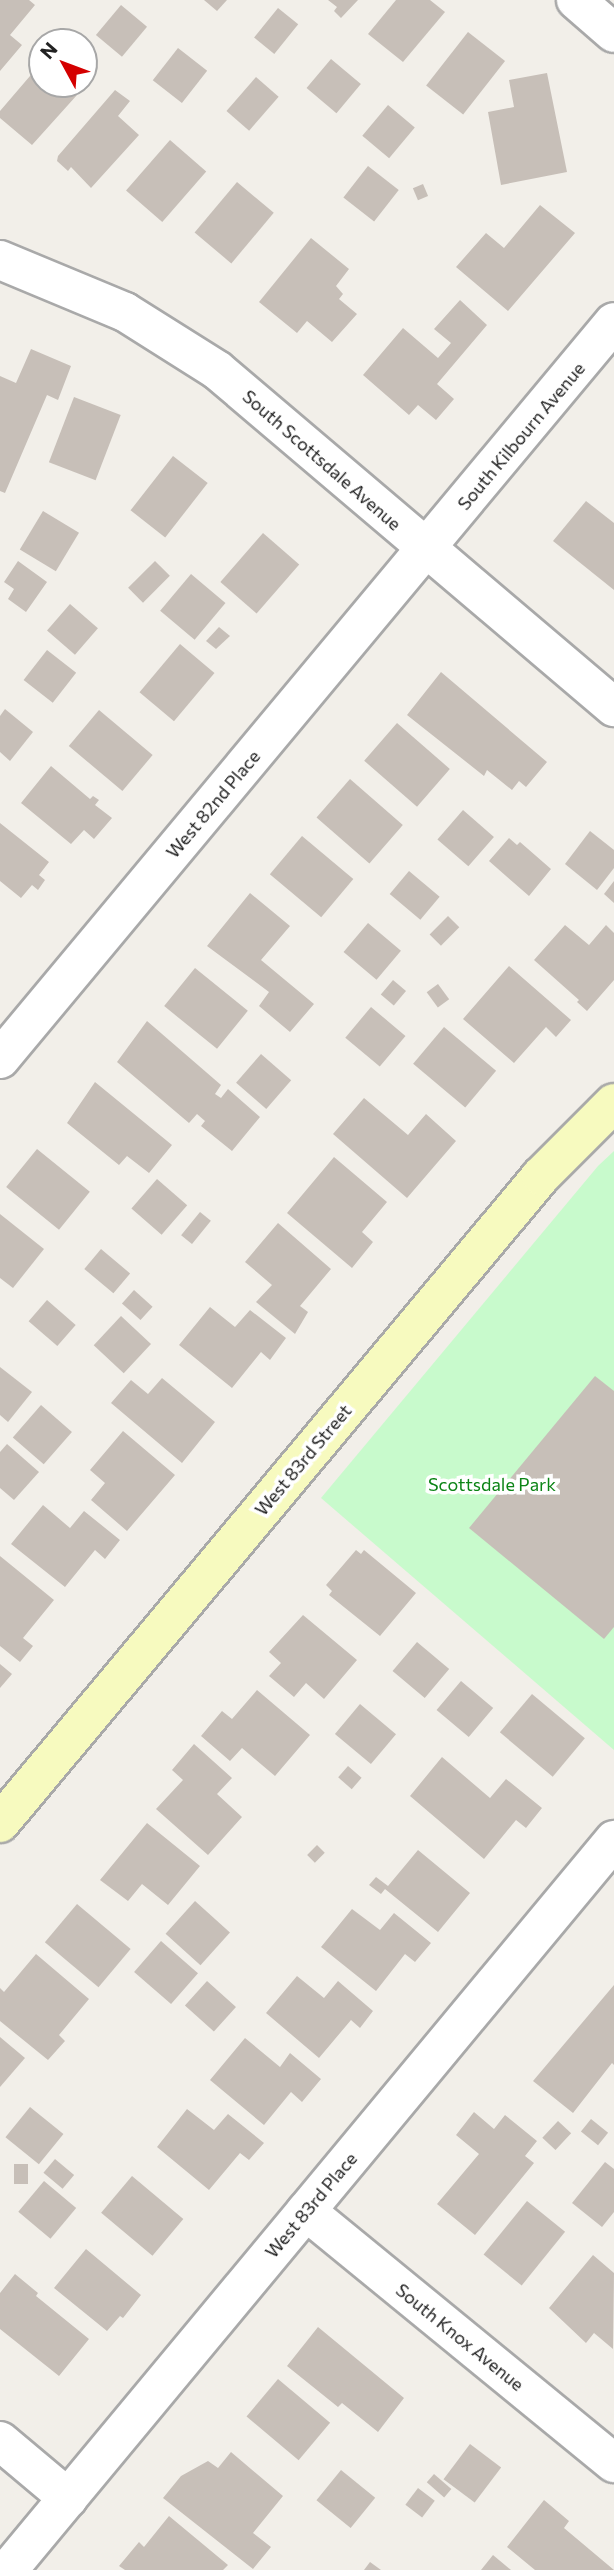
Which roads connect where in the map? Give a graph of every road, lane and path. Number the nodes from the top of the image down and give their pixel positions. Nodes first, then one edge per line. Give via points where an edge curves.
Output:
1 (576, 0) edge
2 (614, 33) edge
3 (0, 260) edge
4 (614, 322) edge
5 (427, 549) junction
6 (614, 707) edge
7 (0, 1059) edge
8 (614, 1103) edge
9 (0, 1823) edge
10 (611, 1849) edge
11 (306, 2211) junction
12 (0, 2441) edge
13 (614, 2463) edge
14 (68, 2498) junction
15 (8, 2570) edge

1 - 2 street
3 - 5 street, South Scottsdale Avenue via 125,312 217,370
4 - 5 street, South Kilbourn Avenue
5 - 6 street, South Scottsdale Avenue
5 - 7 street, West 82nd Place
8 - 9 street, West 83rd Street via 541,1176
10 - 11 street, West 83rd Place
11 - 13 street, South Knox Avenue
11 - 14 street, West 83rd Place
12 - 14 street
14 - 15 street, West 83rd Place

